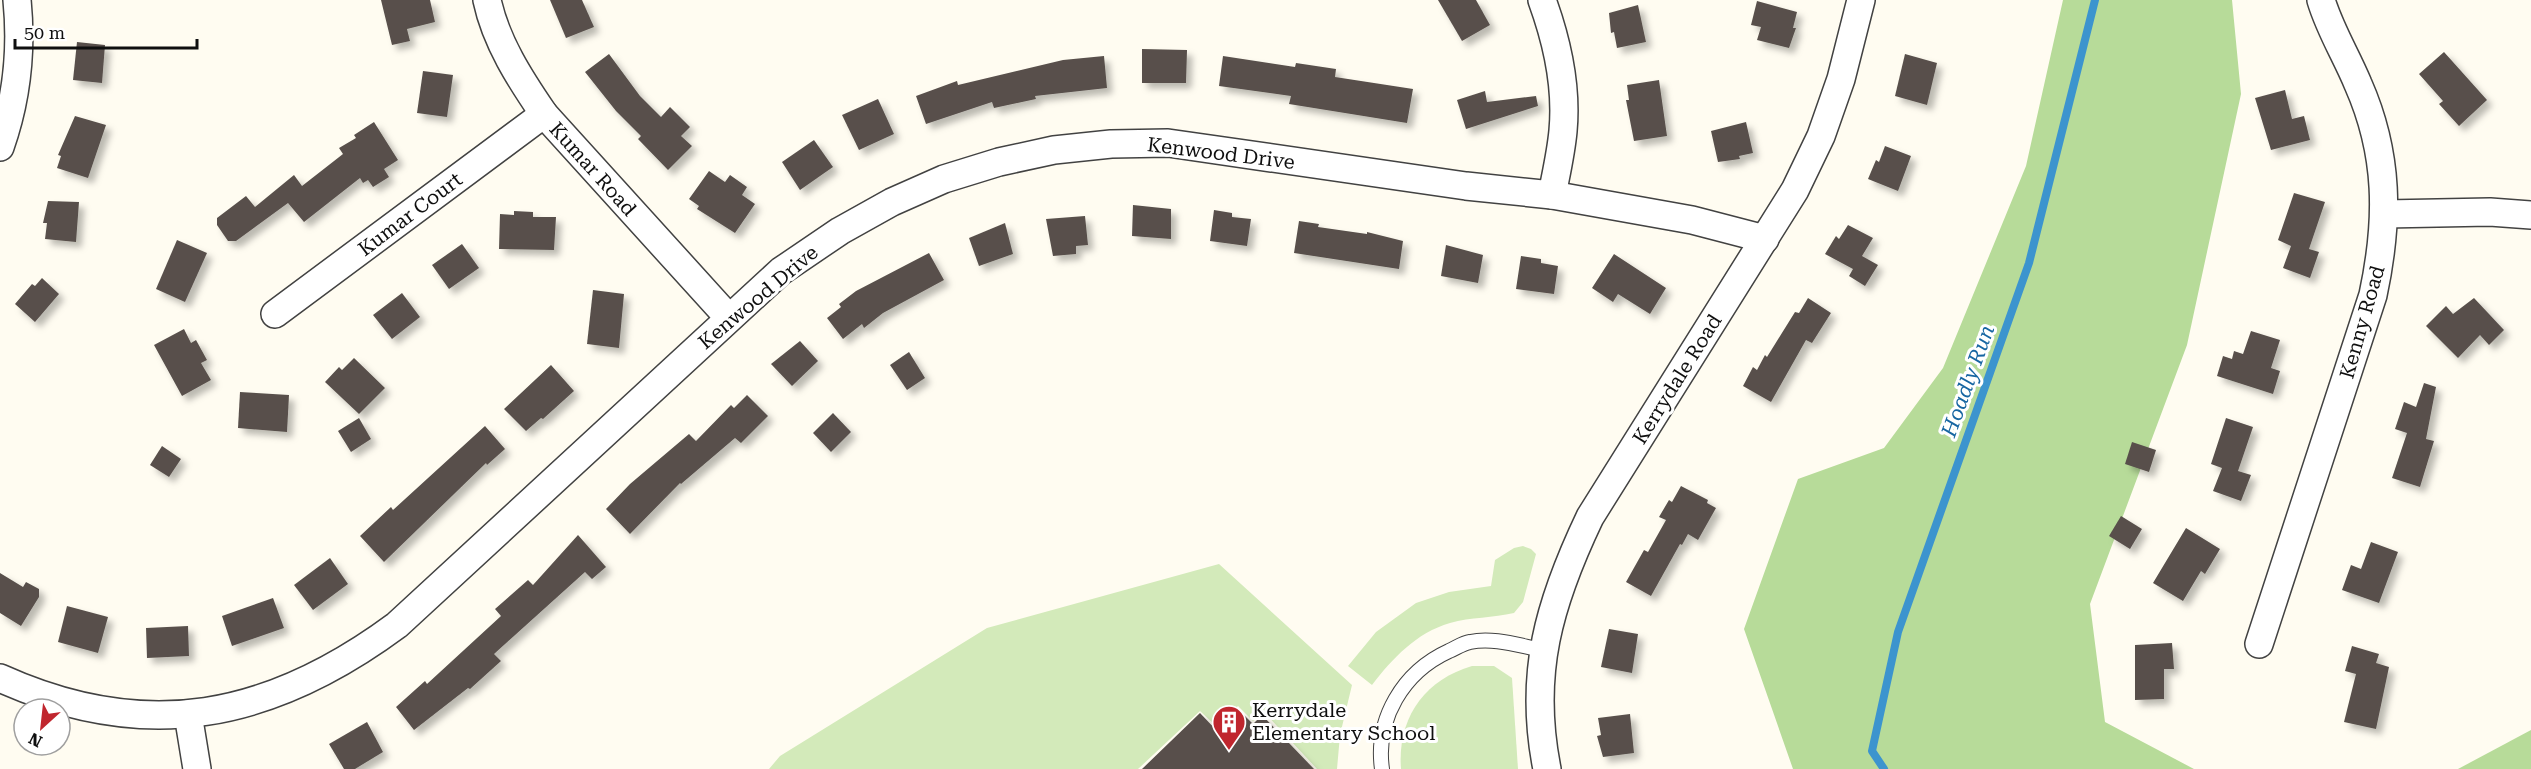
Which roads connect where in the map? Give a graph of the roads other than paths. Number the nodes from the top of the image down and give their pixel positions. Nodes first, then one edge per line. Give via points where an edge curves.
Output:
1 (17, 0) edge
2 (487, 0) edge
3 (1542, 0) edge
4 (1861, 0) edge
5 (2321, 0) edge
6 (544, 114) junction
7 (0, 147) edge
8 (1552, 195) junction
9 (2385, 214) junction
10 (2531, 214) edge
11 (1765, 239) junction
12 (275, 314) dead end
13 (729, 318) junction
14 (2259, 644) dead end
15 (1543, 650) junction
16 (0, 678) edge
17 (188, 714) junction
18 (197, 769) edge
19 (1382, 769) edge
20 (1547, 769) edge

1 - 7 street via 17,81
2 - 6 street, Kumar Road via 501,41
3 - 8 street via 1558,53 1563,87 1563,130
4 - 11 street, Kerrydale Road via 1841,79 1821,136
5 - 9 street, Kenny Road via 2370,113 2378,146
6 - 12 street, Kumar Court
6 - 13 street, Kumar Road
8 - 11 street, Kenwood Drive via 1692,220
8 - 13 street, Kenwood Drive via 1168,143 1054,150 944,179 892,202 781,271
9 - 10 street
9 - 14 street, Kenny Road via 2373,294
11 - 15 street, Kerrydale Road via 1590,517 1568,563
13 - 17 street, Kenwood Drive via 397,625 366,648 325,672 272,694
15 - 19 lane via 1498,641 1470,642 1416,672 1396,696 1381,733
15 - 20 street, Kerrydale Road via 1540,716
16 - 17 street, Kenwood Drive via 75,705 160,717
17 - 18 street

